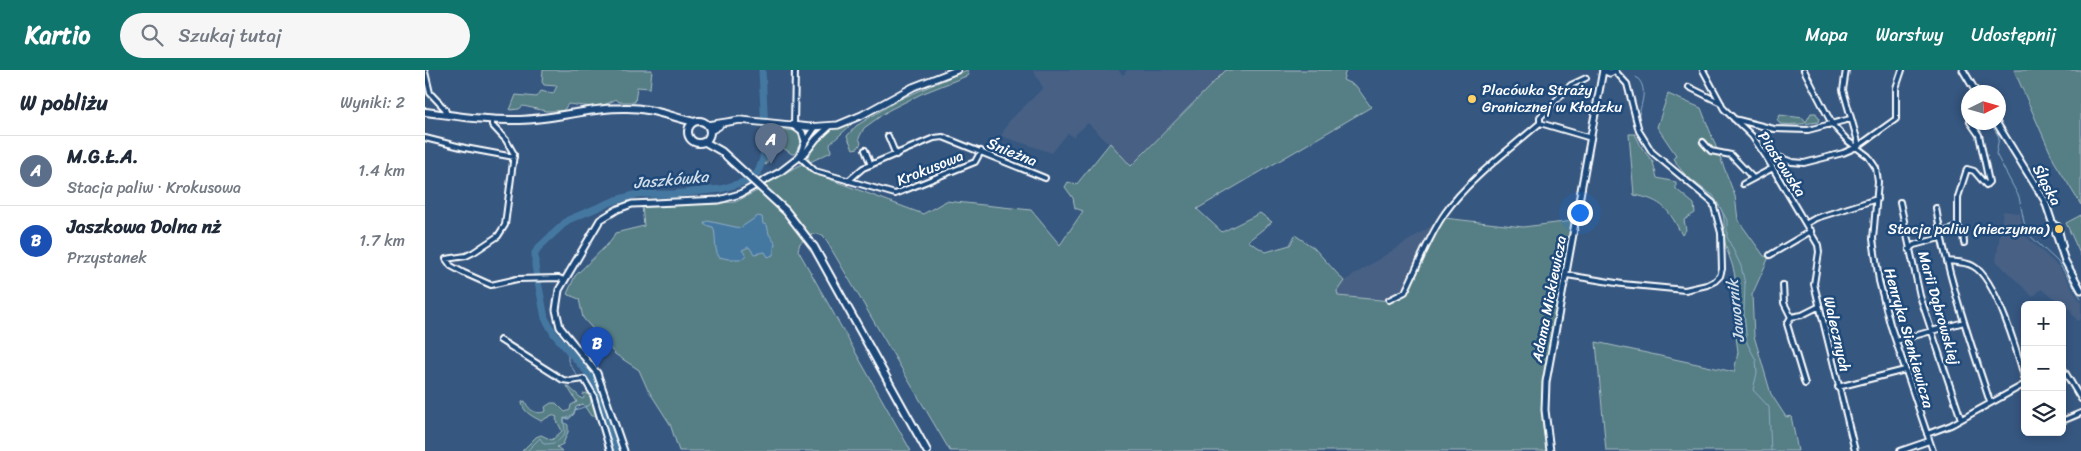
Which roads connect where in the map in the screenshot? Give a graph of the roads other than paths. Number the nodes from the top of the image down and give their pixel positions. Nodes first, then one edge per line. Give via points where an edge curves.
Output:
1 (795, 70) edge
2 (957, 70) edge
3 (1703, 70) edge
4 (1804, 70) edge
5 (1846, 70) edge
6 (1902, 70) edge
7 (1963, 70) edge
8 (1609, 71) edge
9 (425, 72) edge
10 (1586, 78) dead end
11 (1972, 85) edge
12 (1689, 87) dead end
13 (1721, 103) junction
14 (425, 112) edge
15 (447, 115) junction
16 (1734, 119) junction
17 (1851, 119) junction
18 (492, 120) junction
19 (1540, 123) junction
20 (691, 124) junction
21 (1832, 124) junction
22 (795, 126) junction
23 (831, 126) junction
24 (815, 127) junction
25 (1976, 130) edge
26 (2001, 130) edge
27 (709, 131) junction
28 (888, 136) dead end
29 (425, 138) edge
30 (1591, 138) junction
31 (816, 139) junction
32 (705, 142) junction
33 (805, 142) junction
34 (1703, 142) dead end
35 (1857, 147) junction
36 (865, 150) dead end
37 (721, 151) junction
38 (981, 151) junction
39 (896, 155) junction
40 (1765, 155) junction
41 (514, 157) junction
42 (800, 157) junction
43 (871, 165) junction
44 (1773, 168) junction
45 (1045, 178) dead end
46 (1753, 178) junction
47 (848, 181) junction
48 (1743, 184) dead end
49 (1877, 199) junction
50 (1900, 202) dead end
51 (1935, 208) dead end
52 (1807, 223) junction
53 (1958, 227) junction
54 (1811, 230) junction
55 (1940, 233) junction
56 (1940, 238) junction
57 (1964, 243) dead end
58 (1909, 248) junction
59 (1770, 255) dead end
60 (1947, 261) junction
61 (1567, 275) junction
62 (564, 280) junction
63 (1783, 285) dead end
64 (2081, 290) edge
65 (1389, 300) dead end
66 (1818, 307) junction
67 (1791, 317) junction
68 (1964, 322) junction
69 (1933, 332) junction
70 (500, 340) dead end
71 (1896, 341) junction
72 (2021, 368) edge
73 (1905, 370) junction
74 (2066, 374) edge
75 (1805, 384) dead end
76 (2021, 386) edge
77 (1838, 387) junction
78 (2081, 399) edge
79 (1990, 402) junction
80 (2081, 414) edge
81 (1961, 419) junction
82 (2066, 420) edge
83 (1927, 434) junction
84 (1929, 441) junction
85 (610, 451) edge
86 (624, 451) edge
87 (927, 451) edge
88 (1550, 451) edge
89 (1855, 451) edge
90 (1900, 451) edge
91 (1933, 451) edge

1 - 22 street
2 - 23 main road via 906,90 862,115
3 - 13 street, Piastowska
4 - 21 street, Henryka Sienkiewicza
5 - 17 street via 1843,90
6 - 35 street via 1896,88 1896,119
7 - 11 street
8 - 30 street, Adama Mickiewicza via 1599,94
8 - 61 street via 1627,84 1639,131 1652,152 1713,203 1721,233 1722,269 1715,281 1685,290
9 - 15 street via 428,89
10 - 19 street via 1571,85 1540,117
12 - 13 street
13 - 16 street, Piastowska
14 - 15 main road
15 - 18 main road
16 - 21 street via 1774,129 1807,130
16 - 40 street, Piastowska via 1752,136
17 - 21 street
17 - 35 street
18 - 20 main road via 536,119 622,108 659,111
18 - 41 street
19 - 30 street
19 - 65 street via 1465,188 1435,230 1405,292
20 - 27 main road via 701,120
20 - 32 main road via 688,134 691,140
21 - 35 street, Henryka Sienkiewicza
22 - 24 main road
22 - 27 main road via 740,120 723,123
22 - 33 street via 802,132
23 - 24 main road
23 - 31 street
24 - 31 street
24 - 33 street
25 - 53 street via 1989,182 1986,185 1974,170 1967,169 1958,197
26 - 64 street, Śląska via 2045,201 2060,248
27 - 32 main road
27 - 37 main road
28 - 39 street
29 - 41 street
30 - 61 street, Adama Mickiewicza
31 - 42 street
32 - 37 main road
33 - 42 street
34 - 46 street via 1711,151 1731,155
35 - 40 street via 1804,163
35 - 49 street, Henryka Sienkiewicza via 1876,168
36 - 43 street
37 - 87 main road, bridge via 787,211 814,247
38 - 39 street, Śnieżna via 943,137
38 - 45 street, Śnieżna
38 - 47 street, Krokusowa via 975,162 897,194
39 - 43 street
40 - 44 street, Piastowska
41 - 62 street via 507,217 501,232 466,256 446,258 451,266 491,285 508,280
42 - 47 street, Krokusowa via 815,171
42 - 62 street via 770,178 726,199 637,203 618,209 600,220
43 - 47 street via 856,172
44 - 46 street
44 - 52 street, Piastowska
46 - 48 street
49 - 52 street
49 - 71 street, Henryka Sienkiewicza via 1874,251 1879,286
50 - 58 street, Marii Dąbrowskiej
51 - 55 street
52 - 54 street, Walecznych
53 - 55 street
53 - 57 street via 1963,233
54 - 59 street
54 - 66 street, Walecznych via 1819,249 1814,280
55 - 56 street
56 - 58 street
56 - 60 street
58 - 69 street, Marii Dąbrowskiej via 1920,296
60 - 68 street
60 - 72 street via 1972,265 1979,271 2001,305
61 - 88 street, Adama Mickiewicza via 1546,382 1545,410
62 - 86 street via 557,300 557,319 567,337 597,373
63 - 67 street via 1784,303
66 - 67 street
66 - 77 street, Walecznych
67 - 75 street via 1787,324
68 - 69 street
68 - 79 street
69 - 71 street
69 - 81 street, Marii Dąbrowskiej
70 - 85 street via 563,380 584,379 593,394
71 - 73 street, Henryka Sienkiewicza
73 - 77 street
73 - 83 street, Henryka Sienkiewicza
74 - 78 street
76 - 79 street
77 - 89 street, Walecznych
79 - 81 street
80 - 82 street
81 - 83 street
83 - 84 street, Henryka Sienkiewicza
84 - 90 street
84 - 91 street, Henryka Sienkiewicza

